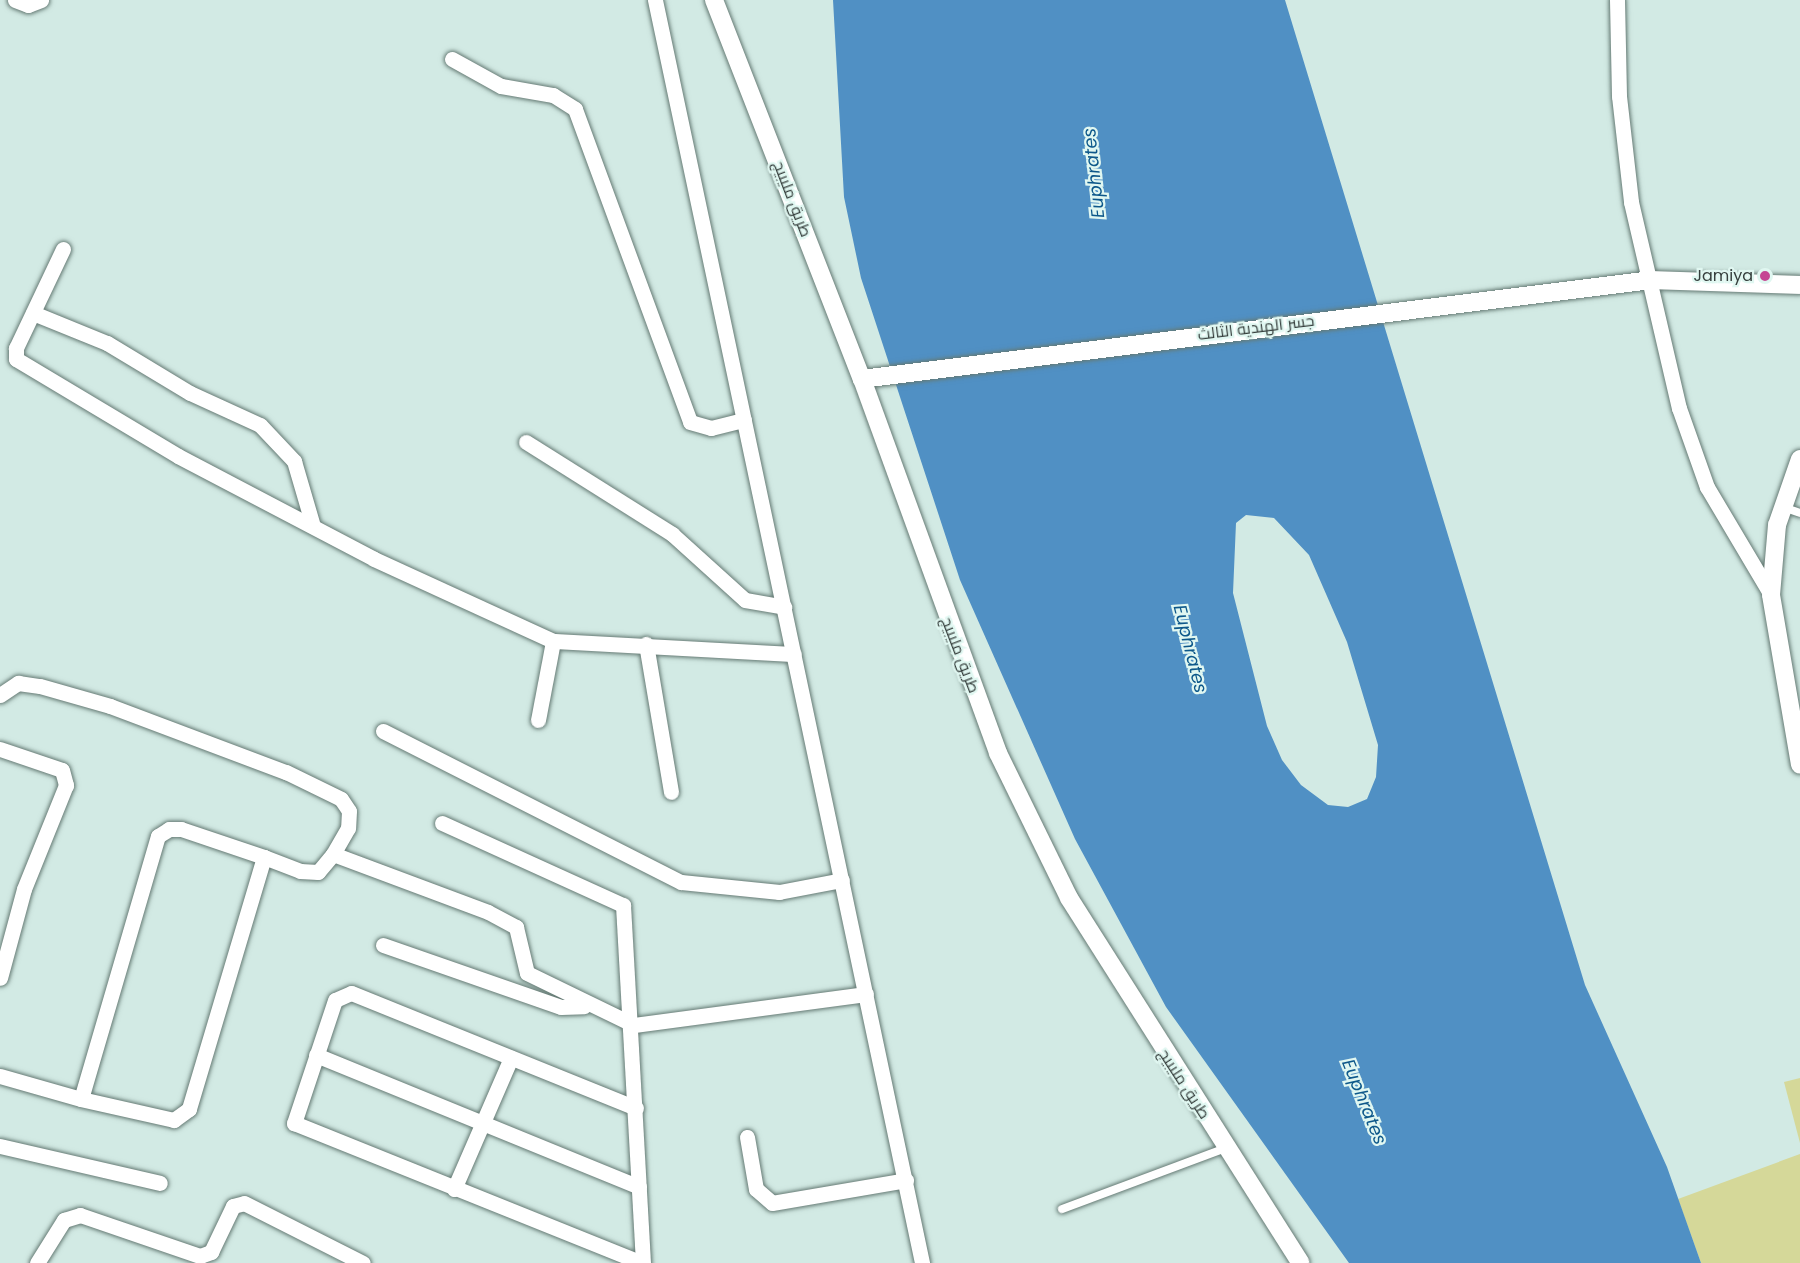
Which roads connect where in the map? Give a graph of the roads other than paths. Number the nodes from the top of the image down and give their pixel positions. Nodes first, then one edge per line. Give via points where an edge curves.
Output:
1 (15, 0) edge
2 (41, 0) edge
3 (655, 0) edge
4 (714, 0) edge
5 (1617, 0) edge
6 (452, 59) dead end
7 (63, 249) dead end
8 (1651, 280) junction
9 (1800, 285) edge
10 (33, 314) junction
11 (862, 379) junction
12 (744, 420) junction
13 (526, 442) dead end
14 (1800, 459) edge
15 (1792, 510) edge
16 (313, 526) junction
17 (1771, 595) junction
18 (784, 607) junction
19 (553, 641) junction
20 (646, 644) junction
21 (794, 654) junction
22 (0, 693) edge
23 (538, 720) dead end
24 (383, 731) dead end
25 (0, 749) edge
26 (1800, 765) edge
27 (671, 792) dead end
28 (442, 823) dead end
29 (333, 854) junction
30 (264, 857) junction
31 (842, 880) junction
32 (383, 945) dead end
33 (0, 978) edge
34 (866, 994) junction
35 (587, 1006) junction
36 (634, 1025) junction
37 (316, 1055) junction
38 (511, 1058) junction
39 (0, 1076) edge
40 (81, 1099) junction
41 (636, 1108) junction
42 (483, 1121) junction
43 (747, 1137) dead end
44 (0, 1146) edge
45 (1226, 1148) junction
46 (906, 1180) junction
47 (160, 1183) dead end
48 (639, 1188) junction
49 (454, 1189) junction
50 (1062, 1209) dead end
51 (37, 1263) edge
52 (363, 1263) edge
53 (642, 1263) edge
54 (921, 1263) edge
55 (1301, 1263) edge

1 - 2 street via 28,5
3 - 12 street
4 - 11 street, طريق مليبيج
5 - 8 street via 1624,149
6 - 12 street via 501,86 553,95 575,109 690,422 711,428
7 - 10 street
8 - 9 street, جسر الهندية الثالث
8 - 11 street, جسر الهندية الثالث
8 - 17 street via 1691,448 1726,524
10 - 16 street via 107,343 190,393 260,425 294,461
10 - 16 street via 16,348 22,367
11 - 45 street, طريق مليبيج via 998,753 1069,898
12 - 18 street
13 - 18 street via 672,534 745,600
14 - 15 street
15 - 17 street
16 - 19 street
17 - 26 street
18 - 21 street
19 - 20 street
19 - 23 street
20 - 21 street
20 - 27 street
21 - 31 street
22 - 29 street via 18,683 40,686 110,706 286,772 341,799 349,811 348,828
24 - 31 street via 681,882 779,892
25 - 33 street via 62,770 66,785 24,889
28 - 36 street via 623,905
29 - 30 street via 318,872 300,871
29 - 35 street via 516,927 527,973
30 - 40 street via 189,1109 174,1120
30 - 40 street via 181,829 158,836
31 - 34 street
32 - 35 street via 561,1007
34 - 36 street
34 - 46 street
35 - 36 street
36 - 41 street
37 - 38 street via 335,1000 351,993
37 - 42 street
37 - 49 street via 296,1113 300,1128
38 - 41 street
38 - 42 street
39 - 40 street
41 - 48 street
42 - 48 street
42 - 49 street
43 - 46 street via 756,1189 772,1203
44 - 47 street
45 - 50 lane
45 - 55 street, طريق مليبيج
46 - 54 street
48 - 53 street
49 - 53 street
51 - 52 street via 64,1220 80,1215 200,1256 212,1252 233,1206 244,1203

